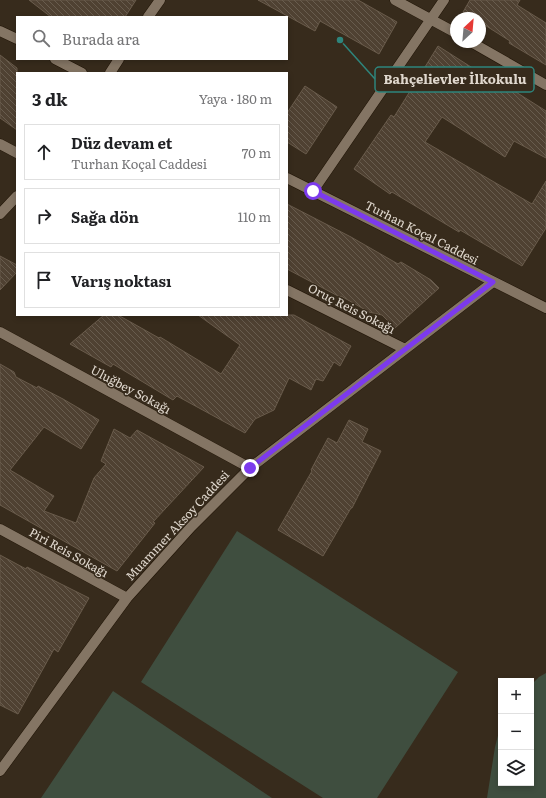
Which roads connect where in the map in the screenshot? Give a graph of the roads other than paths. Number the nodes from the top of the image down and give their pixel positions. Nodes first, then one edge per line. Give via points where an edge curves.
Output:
1 (160, 0) edge
2 (395, 0) edge
3 (444, 0) edge
4 (149, 16) edge
5 (430, 19) junction
6 (450, 30) edge
7 (0, 31) edge
8 (16, 39) edge
9 (481, 48) edge
10 (57, 60) edge
11 (118, 60) edge
12 (80, 72) edge
13 (111, 72) edge
14 (546, 85) edge
15 (0, 144) edge
16 (16, 152) edge
17 (288, 178) edge
18 (313, 191) junction
19 (16, 197) edge
20 (0, 214) edge
21 (493, 282) junction
22 (288, 290) edge
23 (546, 308) edge
24 (0, 332) edge
25 (405, 349) junction
26 (250, 468) junction
27 (0, 529) edge
28 (126, 598) junction
29 (0, 770) edge

1 - 4 street
2 - 5 street
3 - 5 street
5 - 6 street
5 - 18 street
7 - 8 street
9 - 14 street
10 - 12 street
11 - 13 street
15 - 16 street
17 - 18 street, Turhan Koçal Caddesi
18 - 21 street, Turhan Koçal Caddesi
19 - 20 street
21 - 23 street, Turhan Koçal Caddesi
21 - 25 street, Muammer Aksoy Caddesi
22 - 25 street, Oruç Reis Sokağı
24 - 26 street, Uluğbey Sokağı
25 - 26 street, Muammer Aksoy Caddesi
26 - 28 street, Muammer Aksoy Caddesi via 190,526
27 - 28 street, Piri Reis Sokağı
28 - 29 street, Muammer Aksoy Caddesi

